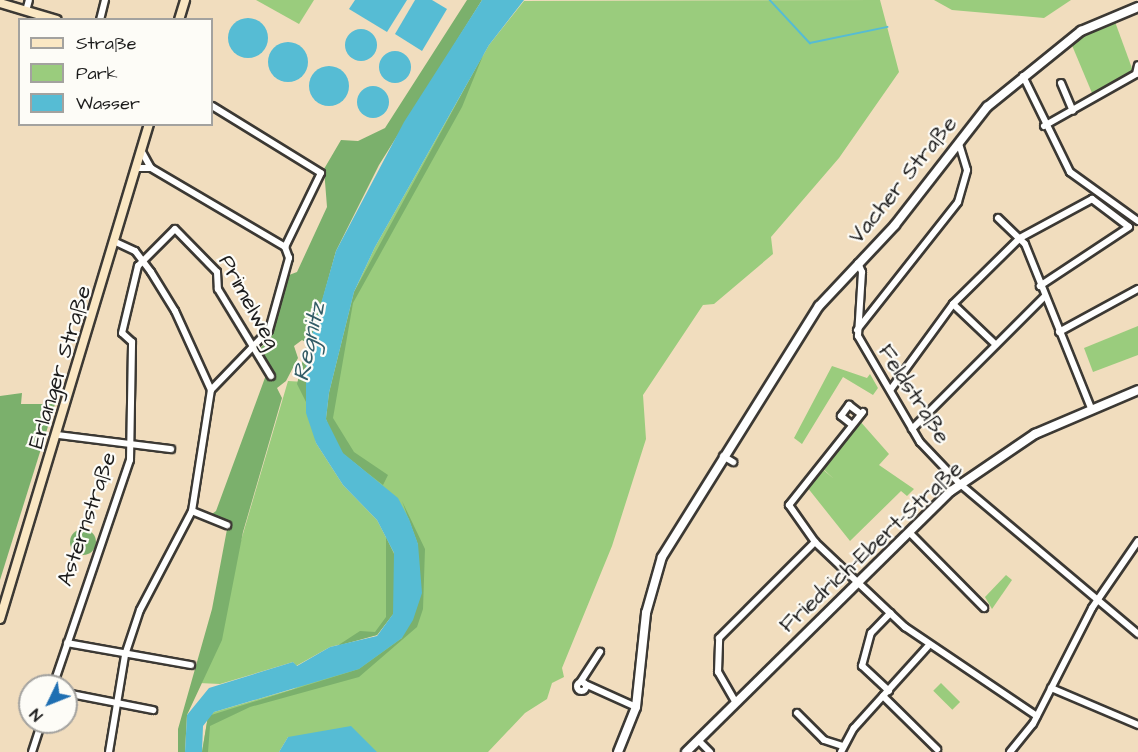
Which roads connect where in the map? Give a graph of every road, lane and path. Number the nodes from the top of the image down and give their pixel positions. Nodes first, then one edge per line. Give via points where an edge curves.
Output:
1 (29, 0) edge
2 (105, 0) edge
3 (185, 0) edge
4 (0, 3) edge
5 (1138, 7) edge
6 (26, 11) junction
7 (50, 18) edge
8 (100, 18) edge
9 (180, 18) edge
10 (1138, 65) edge
11 (1023, 76) junction
12 (1061, 83) dead end
13 (213, 107) edge
14 (1073, 111) junction
15 (148, 126) edge
16 (1044, 126) junction
17 (959, 143) junction
18 (142, 152) junction
19 (137, 168) junction
20 (151, 168) junction
21 (998, 218) dead end
22 (1138, 221) edge
23 (1020, 238) junction
24 (116, 242) junction
25 (285, 247) junction
26 (142, 260) junction
27 (858, 263) junction
28 (1040, 286) junction
29 (1138, 289) edge
30 (1044, 297) junction
31 (953, 304) junction
32 (856, 330) junction
33 (1059, 332) junction
34 (996, 345) junction
35 (253, 349) junction
36 (271, 376) dead end
37 (891, 389) junction
38 (211, 390) junction
39 (1138, 390) edge
40 (1091, 408) junction
41 (851, 424) junction
42 (912, 429) junction
43 (58, 435) junction
44 (130, 445) junction
45 (171, 449) dead end
46 (722, 455) junction
47 (733, 462) dead end
48 (960, 484) junction
49 (192, 511) junction
50 (227, 525) dead end
51 (909, 532) junction
52 (815, 542) junction
53 (1137, 546) edge
54 (858, 583) junction
55 (1098, 599) junction
56 (984, 608) dead end
57 (890, 613) junction
58 (0, 618) edge
59 (1138, 634) edge
60 (67, 643) junction
61 (928, 646) junction
62 (600, 652) dead end
63 (125, 655) junction
64 (191, 665) dead end
65 (57, 674) edge
66 (1051, 688) junction
67 (889, 691) junction
68 (78, 696) edge
69 (883, 696) junction
70 (736, 703) junction
71 (114, 704) junction
72 (636, 706) junction
73 (153, 710) dead end
74 (797, 713) dead end
75 (1037, 716) junction
76 (1138, 725) edge
77 (38, 734) edge
78 (698, 740) junction
79 (842, 749) edge
80 (937, 749) dead end
81 (32, 752) edge
82 (109, 752) edge
83 (618, 752) edge
84 (686, 752) edge
85 (710, 752) edge
86 (1010, 752) edge

1 - 6 street
2 - 8 street
3 - 9 main road
4 - 6 main road
5 - 11 street, Vacher Straße via 1081,31
6 - 7 main road
10 - 14 street via 1136,74
11 - 16 street
11 - 17 street, Vacher Straße via 982,112
12 - 14 street
13 - 25 street via 321,173
14 - 16 street
15 - 18 main road, Erlanger Straße
16 - 22 street via 1070,172
17 - 27 street, Vacher Straße
17 - 32 street via 967,170 958,202
18 - 19 main road, Erlanger Straße
18 - 20 street
19 - 20 street
19 - 24 main road, Erlanger Straße
20 - 25 street
21 - 23 street
23 - 28 street
23 - 28 street via 1092,199 1129,227
23 - 31 street
24 - 26 street
24 - 43 main road, Erlanger Straße
25 - 35 street via 289,258 269,330
26 - 35 street, Primelweg via 175,229 217,272 219,288
26 - 38 street via 175,311
26 - 44 street, Asternstraße via 122,333 132,342
27 - 32 street, Feldstraße via 862,272
27 - 46 street, Vacher Straße via 819,306
28 - 30 street
29 - 33 street
30 - 33 street
30 - 34 street
31 - 34 street
31 - 37 street
32 - 37 street, Feldstraße
33 - 40 street
34 - 42 street
35 - 36 street, Primelweg
35 - 38 street
37 - 42 street, Feldstraße
38 - 49 street
39 - 40 street, Friedrich-Ebert-Straße
40 - 48 street, Friedrich-Ebert-Straße via 1023,441
41 - 41 street via 862,413 849,405 841,416
41 - 52 street via 789,505
42 - 48 street, Feldstraße
43 - 44 street
43 - 58 main road, Erlanger Straße
44 - 45 street
44 - 60 street, Asternstraße via 126,475
46 - 47 street
46 - 72 street, Vacher Straße via 657,570 646,613
48 - 51 street, Friedrich-Ebert-Straße
48 - 55 street, Feldstraße
49 - 50 street
49 - 63 street via 155,574
51 - 54 street, Friedrich-Ebert-Straße
51 - 56 street
52 - 54 street
52 - 70 street via 719,638 718,672
53 - 55 street
54 - 57 street
54 - 70 street, Friedrich-Ebert-Straße
55 - 59 street, Feldstraße
55 - 66 street
57 - 61 street
57 - 67 street via 872,633 862,666
60 - 63 street
60 - 65 street, Asternstraße
61 - 67 street
61 - 75 street
62 - 72 street via 583,683
63 - 64 street
63 - 71 street
66 - 75 street
66 - 76 street
67 - 69 street
68 - 71 street
69 - 79 street
69 - 80 street
70 - 78 street, Friedrich-Ebert-Straße
71 - 73 street
71 - 82 street
72 - 83 street, Vacher Straße
74 - 79 street via 824,740
75 - 86 street
77 - 81 street
78 - 84 street, Friedrich-Ebert-Straße
78 - 85 street

